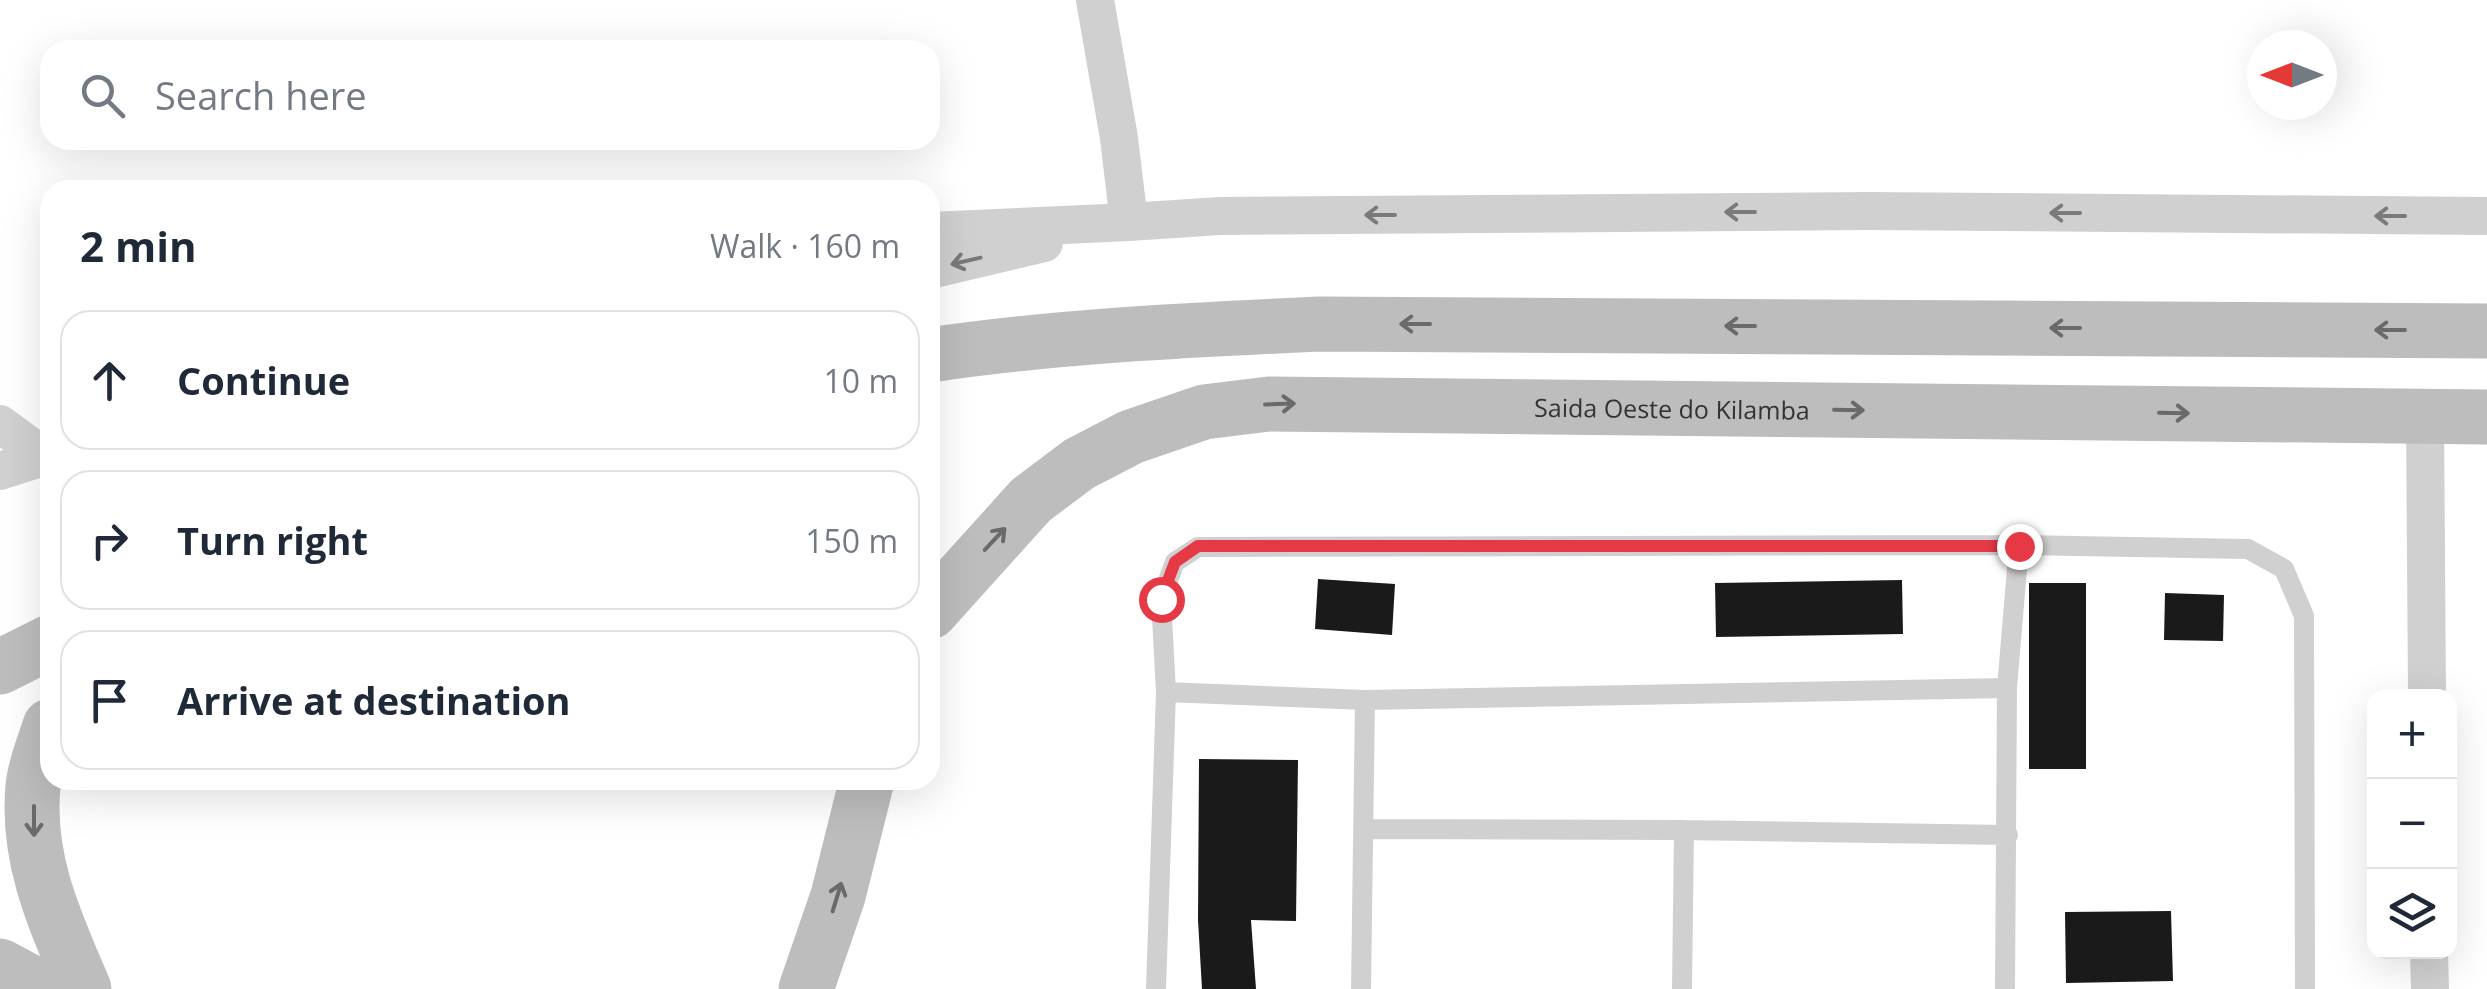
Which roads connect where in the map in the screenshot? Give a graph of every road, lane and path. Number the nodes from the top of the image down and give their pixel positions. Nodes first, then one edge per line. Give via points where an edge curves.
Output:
1 (1095, 0) edge
2 (2487, 216) edge
3 (1129, 222) junction
4 (940, 231) edge
5 (940, 268) edge
6 (2487, 331) edge
7 (940, 354) edge
8 (2424, 416) junction
9 (2487, 416) edge
10 (0, 424) edge
11 (40, 451) edge
12 (40, 458) edge
13 (0, 471) edge
14 (2019, 546) junction
15 (940, 601) edge
16 (40, 647) edge
17 (0, 666) edge
18 (2007, 688) junction
19 (2427, 689) edge
20 (1166, 692) junction
21 (1365, 700) junction
22 (40, 762) edge
23 (864, 790) edge
24 (1362, 829) junction
25 (1684, 830) junction
26 (2008, 835) junction
27 (2429, 959) edge
28 (0, 966) edge
29 (42, 989) edge
30 (84, 989) edge
31 (806, 989) edge
32 (1156, 989) edge
33 (1361, 989) edge
34 (1682, 989) edge
35 (2006, 989) edge
36 (2304, 989) edge
37 (2430, 989) edge

1 - 3 street
2 -> 3 street via 1849,212
3 - 4 street
3 -> 5 street
6 -> 7 street via 1320,324
8 - 9 street, Saida Oeste do Kilamba
15 -> 8 street, Saida Oeste do Kilamba via 1032,500 1079,464 1204,412 1338,404
8 - 19 street
10 - 11 street
12 - 13 street
14 - 18 lane
14 - 20 lane via 1198,546 1175,562 1161,599
14 - 36 lane via 2248,549 2284,569 2304,616
16 - 17 street
18 - 21 lane
18 - 26 lane
20 - 21 lane
20 - 32 lane
21 - 24 lane
22 -> 30 street via 34,838 42,886
31 -> 23 street
24 - 25 lane
24 - 33 lane
25 - 26 lane
25 - 34 lane
26 - 35 lane
27 - 37 street
28 - 29 street

